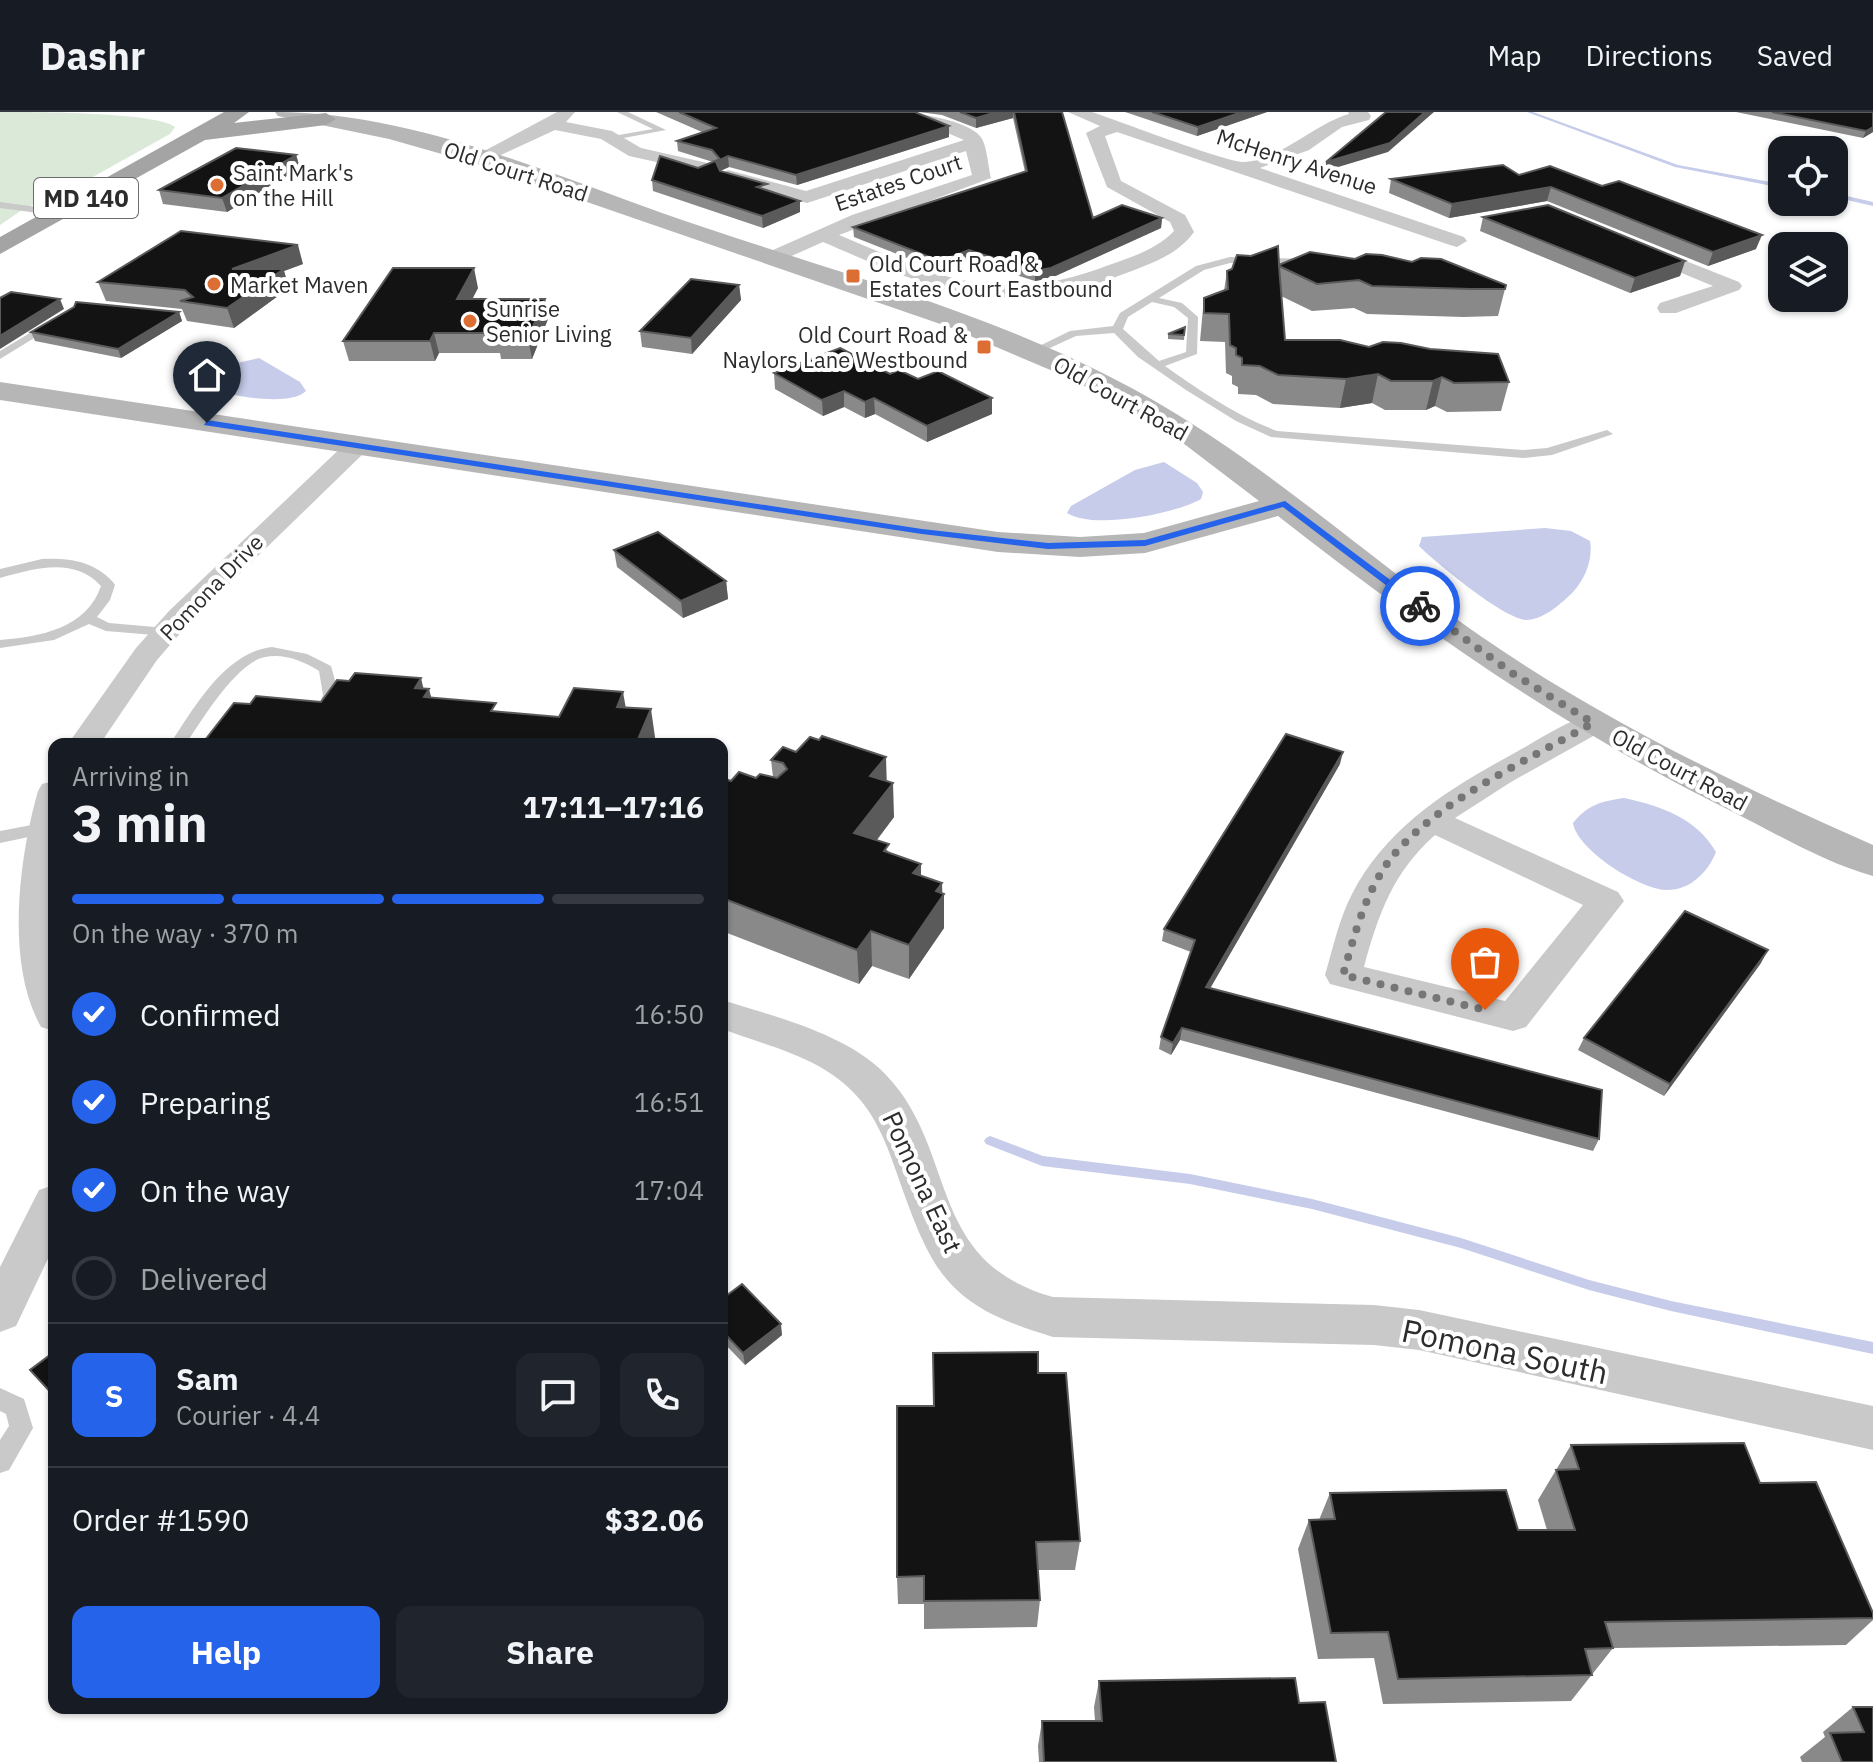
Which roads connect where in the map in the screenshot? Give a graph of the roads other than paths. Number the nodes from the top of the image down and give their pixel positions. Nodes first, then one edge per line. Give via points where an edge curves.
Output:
1 (197, 112) edge
2 (239, 112) edge
3 (285, 112) edge
4 (567, 112) edge
5 (621, 112) edge
6 (906, 112) edge
7 (1076, 112) edge
8 (1356, 112) edge
9 (1141, 115) dead end
10 (326, 119) junction
11 (553, 124) junction
12 (1114, 125) junction
13 (197, 136) junction
14 (616, 138) junction
15 (975, 142) junction
16 (480, 158) junction
17 (706, 168) edge
18 (1242, 169) junction
19 (728, 175) edge
20 (0, 205) edge
21 (61, 213) junction
22 (1462, 232) dead end
23 (822, 235) junction
24 (1618, 239) edge
25 (0, 247) edge
26 (771, 258) junction
27 (1319, 262) edge
28 (1150, 299) junction
29 (1668, 308) dead end
30 (60, 319) edge
31 (1117, 329) junction
32 (1035, 351) junction
33 (0, 356) edge
34 (1158, 365) junction
35 (0, 391) edge
36 (1607, 434) dead end
37 (357, 446) junction
38 (1285, 504) junction
39 (2, 572) edge
40 (86, 617) junction
41 (166, 632) junction
42 (0, 644) edge
43 (318, 723) edge
44 (1593, 723) junction
45 (88, 738) edge
46 (182, 738) edge
47 (48, 810) edge
48 (1430, 820) junction
49 (42, 829) junction
50 (0, 837) edge
51 (1873, 862) edge
52 (44, 890) edge
53 (48, 995) edge
54 (728, 1016) edge
55 (48, 1214) edge
56 (0, 1312) edge
57 (1131, 1320) joint
58 (0, 1399) edge
59 (1873, 1428) edge
60 (0, 1462) edge

1 - 13 main road via 205,123
2 - 13 main road, MD 140
3 - 10 main road, Old Court Road
4 - 11 street
5 - 14 lane via 662,130
6 - 15 street, Estates Court
7 - 12 street, McHenry Avenue
8 - 18 street via 1363,116 1336,123 1303,146
9 - 12 street
10 - 13 main road
10 - 16 main road, Old Court Road
11 - 14 street
11 - 16 street
12 - 18 street, McHenry Avenue
12 - 23 street via 1095,133 1113,183 1178,219 1184,232 1171,246 1091,282 1037,295 971,292
13 - 21 main road, MD 140
14 - 17 street via 635,152
15 - 19 street via 807,197
15 - 23 street, Estates Court via 982,178
16 - 26 main road, Old Court Road
18 - 22 street, McHenry Avenue via 1434,232
20 - 21 lane
21 - 25 main road, MD 140
23 - 26 street, Estates Court
24 - 29 street via 1732,286
26 - 32 main road, Old Court Road
27 - 28 lane via 1218,262
28 - 31 lane via 1124,315
28 - 34 lane via 1178,305 1193,317 1191,354
30 - 33 lane
31 - 32 lane via 1074,333
31 - 34 lane via 1121,338
32 - 38 main road, Old Court Road via 1147,407
34 - 36 lane via 1245,423 1275,434 1523,454
35 - 37 main road
37 - 38 main road via 922,532 1048,546 1145,543
37 - 41 street, Pomona Drive via 205,588
38 - 44 main road, Old Court Road via 1512,673
39 - 40 lane via 56,563 100,573 108,585 106,597
40 - 41 lane via 106,627
40 - 42 lane via 44,638
41 - 45 street, Pomona Drive
43 - 46 lane via 331,695 326,669 267,652 246,662
44 - 48 street
44 - 51 main road, Old Court Road via 1675,770
47 - 49 street
48 - 48 street via 1396,852 1370,892 1343,975 1513,1017 1606,901
49 - 50 lane
49 - 52 street
52 - 53 street via 38,958
54 - 57 street, Pomona East via 838,1059 865,1078 886,1102 949,1249 972,1279 1011,1304 1053,1317
55 - 56 street
57 - 59 street, Pomona South via 1419,1330
58 - 60 lane via 16,1407 21,1428

